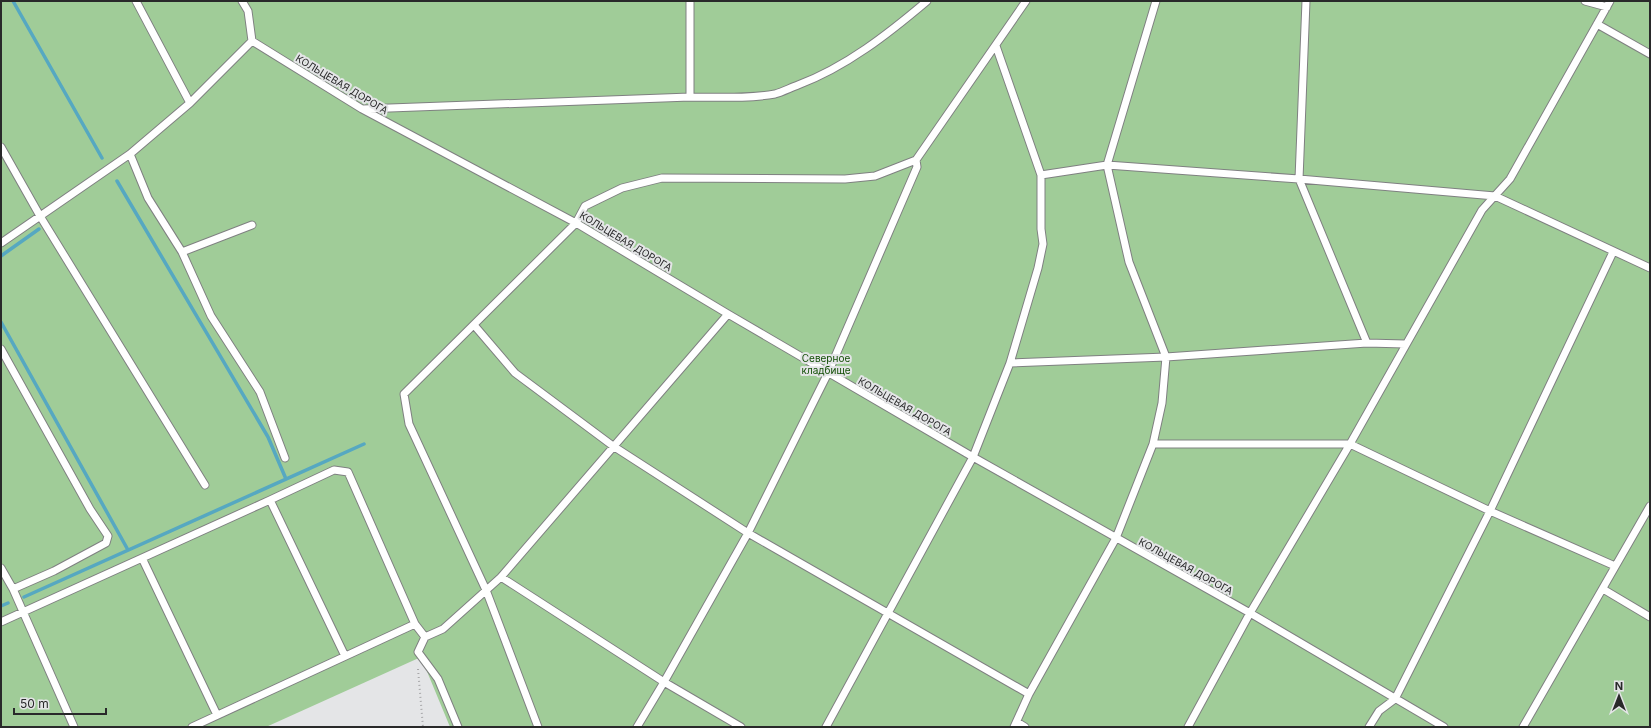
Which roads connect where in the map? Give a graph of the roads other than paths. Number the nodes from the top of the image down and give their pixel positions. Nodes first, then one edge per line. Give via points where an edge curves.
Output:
1 (136, 1) edge
2 (242, 1) edge
3 (690, 1) edge
4 (927, 1) edge
5 (1026, 1) edge
6 (1156, 1) edge
7 (1306, 1) edge
8 (1585, 1) edge
9 (1608, 4) edge
10 (1597, 24) junction
11 (252, 41) junction
12 (996, 46) junction
13 (1650, 54) edge
14 (690, 97) junction
15 (190, 103) junction
16 (362, 109) junction
17 (1, 147) edge
18 (130, 154) junction
19 (916, 160) junction
20 (1107, 165) junction
21 (1042, 175) junction
22 (1299, 179) junction
23 (1495, 196) junction
24 (40, 216) junction
25 (576, 223) junction
26 (252, 225) dead end
27 (1, 243) edge
28 (182, 252) junction
29 (1613, 252) junction
30 (1650, 268) edge
31 (728, 314) junction
32 (474, 325) junction
33 (1367, 343) junction
34 (1406, 344) junction
35 (1, 349) edge
36 (1166, 357) junction
37 (1010, 363) junction
38 (828, 373) junction
39 (1153, 444) junction
40 (1350, 444) junction
41 (613, 446) junction
42 (973, 457) junction
43 (285, 458) dead end
44 (205, 485) dead end
45 (270, 500) junction
46 (1650, 506) edge
47 (1490, 512) junction
48 (748, 533) junction
49 (1116, 538) junction
50 (142, 558) junction
51 (1615, 566) junction
52 (1, 568) edge
53 (501, 577) junction
54 (13, 589) junction
55 (1603, 589) junction
56 (486, 590) junction
57 (888, 612) junction
58 (23, 613) junction
59 (1250, 613) junction
60 (1650, 617) edge
61 (1, 622) edge
62 (415, 624) junction
63 (425, 637) junction
64 (344, 656) junction
65 (664, 682) junction
66 (1030, 694) junction
67 (1395, 699) junction
68 (218, 715) junction
69 (1015, 724) edge
70 (74, 727) edge
71 (192, 727) edge
72 (458, 727) edge
73 (538, 727) edge
74 (637, 727) edge
75 (741, 727) edge
76 (826, 727) edge
77 (1025, 727) edge
78 (1188, 727) edge
79 (1369, 727) edge
80 (1444, 727) edge
81 (1523, 727) edge

1 - 15 lane
2 - 11 lane via 248,11
3 - 14 lane
4 - 14 lane via 885,36 852,58 776,94 741,98
5 - 12 lane
6 - 20 lane
7 - 22 lane
8 - 9 lane
9 - 10 lane
10 - 13 lane
10 - 23 lane via 1510,178
11 - 15 lane
11 - 16 lane, КОЛЬЦЕВАЯ ДОРОГА
12 - 19 lane
12 - 21 lane
14 - 16 lane
15 - 18 lane
16 - 25 lane, КОЛЬЦЕВАЯ ДОРОГА
17 - 24 lane
18 - 24 lane
18 - 28 lane via 148,198
19 - 25 lane via 875,176 844,179 662,178 622,188 585,206
19 - 38 lane via 917,167
20 - 21 lane
20 - 22 lane
20 - 36 lane via 1129,262
21 - 37 lane via 1043,244
22 - 23 lane
22 - 33 lane
23 - 29 lane
23 - 34 lane via 1482,210
24 - 27 lane
24 - 44 lane
25 - 31 lane, КОЛЬЦЕВАЯ ДОРОГА
25 - 32 lane
26 - 28 lane
28 - 43 lane via 211,316 260,392
29 - 30 lane
29 - 47 lane
31 - 38 lane, КОЛЬЦЕВАЯ ДОРОГА
31 - 41 lane
32 - 41 lane via 515,373
32 - 56 lane via 404,394 409,424
33 - 34 lane
33 - 36 lane
34 - 40 lane
35 - 54 lane via 90,509 108,536 106,544
36 - 37 lane
36 - 39 lane via 1162,402
37 - 42 lane
38 - 42 lane, КОЛЬЦЕВАЯ ДОРОГА
38 - 48 lane
39 - 40 lane
39 - 49 lane
40 - 47 lane
40 - 59 lane
41 - 48 lane
41 - 53 lane
42 - 49 lane, КОЛЬЦЕВАЯ ДОРОГА
42 - 57 lane
45 - 50 lane
45 - 62 lane via 334,470 348,472
45 - 64 lane
46 - 51 lane
47 - 51 lane
47 - 67 lane
48 - 57 lane
48 - 65 lane
49 - 59 lane, КОЛЬЦЕВАЯ ДОРОГА
49 - 66 lane
50 - 58 lane
50 - 68 lane
51 - 55 lane
52 - 54 lane
53 - 56 lane
53 - 65 lane
54 - 58 lane
55 - 60 lane
55 - 81 lane
56 - 63 lane via 443,629
56 - 73 lane
57 - 66 lane
57 - 76 lane
58 - 61 lane
58 - 70 lane
59 - 67 lane, КОЛЬЦЕВАЯ ДОРОГА
59 - 78 lane
62 - 63 lane
62 - 64 lane
63 - 72 lane via 418,652 438,680
64 - 68 lane
65 - 74 lane
65 - 75 lane
66 - 69 lane
67 - 79 lane via 1379,711
67 - 80 lane, КОЛЬЦЕВАЯ ДОРОГА
68 - 71 lane
69 - 77 lane

